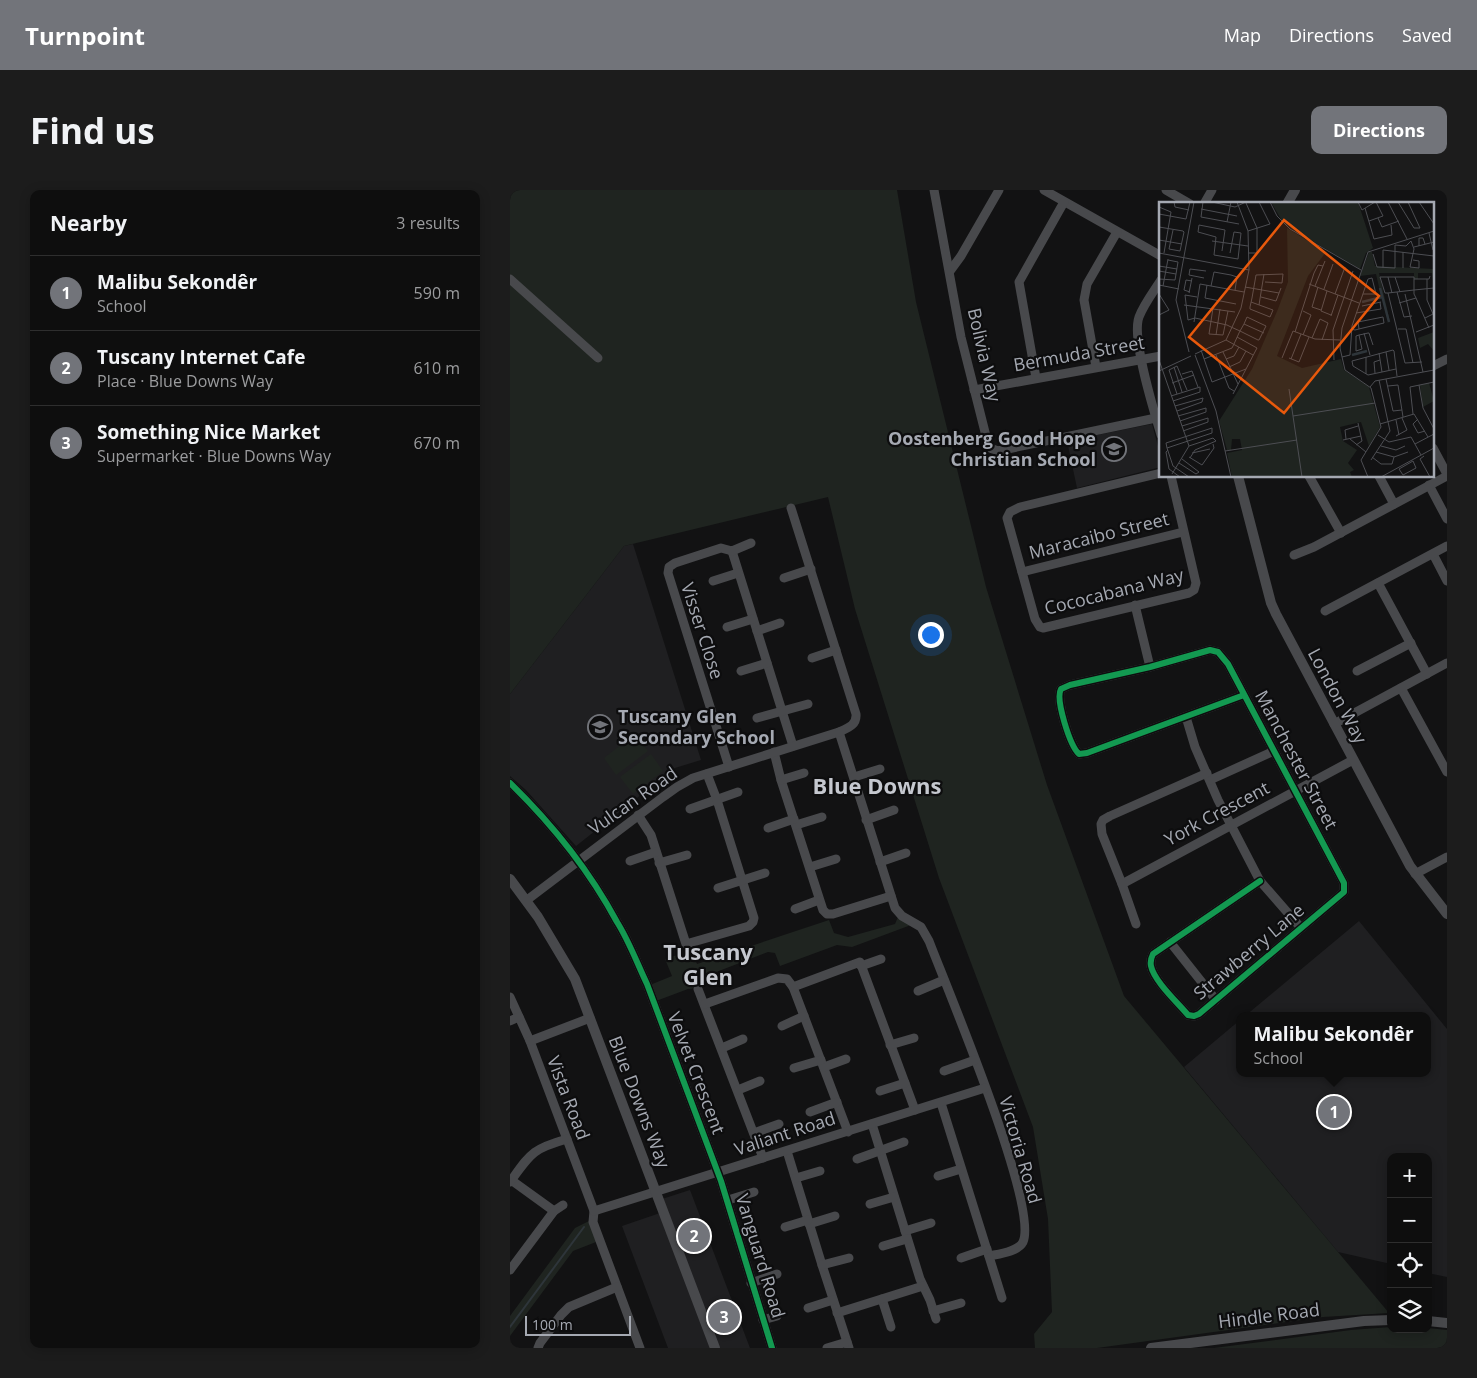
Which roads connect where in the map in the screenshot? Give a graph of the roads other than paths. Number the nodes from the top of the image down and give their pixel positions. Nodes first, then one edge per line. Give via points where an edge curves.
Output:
1 (934, 190) edge
2 (1000, 190) edge
3 (1044, 190) edge
4 (1166, 190) edge
5 (1212, 190) edge
6 (1295, 190) edge
7 (1064, 202) junction
8 (1187, 202) edge
9 (1205, 202) edge
10 (1288, 202) edge
11 (1117, 232) junction
12 (1159, 255) edge
13 (950, 271) junction
14 (510, 278) edge
15 (1159, 283) edge
16 (1159, 356) edge
17 (598, 358) dead end
18 (1447, 358) edge
19 (1142, 360) junction
20 (1434, 365) edge
21 (1096, 367) junction
22 (1036, 378) junction
23 (974, 390) junction
24 (1156, 418) junction
25 (1159, 428) edge
26 (1434, 450) edge
27 (1159, 473) edge
28 (1447, 475) edge
29 (1171, 478) edge
30 (1239, 478) edge
31 (1311, 478) edge
32 (1380, 478) edge
33 (1429, 485) junction
34 (1394, 504) junction
35 (791, 508) dead end
36 (1447, 519) edge
37 (1184, 532) junction
38 (1341, 533) junction
39 (751, 543) dead end
40 (1447, 546) edge
41 (732, 551) junction
42 (1433, 554) junction
43 (1294, 555) dead end
44 (811, 569) junction
45 (1022, 572) junction
46 (738, 573) junction
47 (784, 578) dead end
48 (713, 581) dead end
49 (1447, 581) edge
50 (1378, 583) junction
51 (1135, 605) junction
52 (1325, 611) dead end
53 (753, 619) junction
54 (780, 623) dead end
55 (727, 627) dead end
56 (757, 631) junction
57 (1411, 643) junction
58 (836, 650) junction
59 (812, 658) dead end
60 (767, 663) junction
61 (1447, 663) edge
62 (1150, 666) junction
63 (741, 671) dead end
64 (1357, 671) dead end
65 (1427, 674) junction
66 (1401, 688) junction
67 (1244, 695) junction
68 (808, 704) dead end
69 (782, 711) junction
70 (1186, 717) junction
71 (756, 718) dead end
72 (1334, 724) junction
73 (839, 732) junction
74 (793, 746) junction
75 (1274, 751) junction
76 (774, 752) junction
77 (1353, 760) junction
78 (729, 767) junction
79 (880, 769) dead end
80 (1447, 772) edge
81 (804, 773) dead end
82 (707, 774) junction
83 (854, 777) junction
84 (1208, 777) junction
85 (781, 780) junction
86 (510, 783) edge
87 (1295, 791) junction
88 (738, 792) dead end
89 (717, 800) junction
90 (690, 809) dead end
91 (894, 810) dead end
92 (638, 815) junction
93 (822, 816) dead end
94 (866, 820) junction
95 (795, 822) junction
96 (1230, 825) junction
97 (768, 828) dead end
98 (656, 852) junction
99 (906, 853) dead end
100 (687, 855) dead end
101 (1447, 857) edge
102 (836, 859) dead end
103 (578, 861) junction
104 (630, 861) dead end
105 (880, 862) junction
106 (659, 864) junction
107 (810, 867) junction
108 (765, 873) dead end
109 (1415, 874) junction
110 (510, 878) edge
111 (742, 881) junction
112 (1260, 881) junction
113 (1122, 884) junction
114 (718, 888) dead end
115 (1344, 892) joint
116 (890, 896) junction
117 (527, 900) junction
118 (820, 900) junction
119 (795, 908) dead end
120 (1447, 914) edge
121 (1136, 924) dead end
122 (1301, 928) junction
123 (1170, 942) junction
124 (882, 959) dead end
125 (861, 966) junction
126 (944, 980) junction
127 (793, 987) junction
128 (698, 989) dead end
129 (918, 990) dead end
130 (510, 998) edge
131 (1216, 1000) junction
132 (705, 1004) junction
133 (804, 1016) junction
134 (519, 1017) junction
135 (590, 1018) junction
136 (510, 1021) edge
137 (782, 1026) dead end
138 (914, 1038) dead end
139 (743, 1039) dead end
140 (530, 1042) junction
141 (890, 1045) junction
142 (722, 1048) junction
143 (846, 1059) dead end
144 (975, 1060) junction
145 (822, 1063) junction
146 (794, 1068) dead end
147 (944, 1071) dead end
148 (760, 1081) dead end
149 (905, 1083) junction
150 (985, 1088) junction
151 (738, 1090) junction
152 (880, 1091) dead end
153 (837, 1102) junction
154 (940, 1103) junction
155 (915, 1110) junction
156 (810, 1112) dead end
157 (779, 1124) dead end
158 (872, 1124) junction
159 (848, 1132) junction
160 (754, 1133) junction
161 (566, 1139) junction
162 (904, 1142) dead end
163 (881, 1150) junction
164 (787, 1151) junction
165 (763, 1158) junction
166 (857, 1159) dead end
167 (961, 1169) junction
168 (820, 1171) dead end
169 (718, 1173) junction
170 (938, 1176) dead end
171 (796, 1178) junction
172 (511, 1181) edge
173 (754, 1192) dead end
174 (657, 1193) junction
175 (894, 1197) junction
176 (728, 1200) junction
177 (870, 1204) dead end
178 (563, 1206) dead end
179 (554, 1211) junction
180 (594, 1212) junction
181 (835, 1216) dead end
182 (808, 1222) junction
183 (932, 1223) dead end
184 (785, 1228) dead end
185 (906, 1235) junction
186 (883, 1246) dead end
187 (988, 1253) junction
188 (849, 1258) dead end
189 (961, 1258) dead end
190 (822, 1265) junction
191 (510, 1270) edge
192 (777, 1274) dead end
193 (751, 1283) junction
194 (923, 1286) junction
195 (617, 1287) junction
196 (1002, 1298) dead end
197 (882, 1299) junction
198 (833, 1300) junction
199 (961, 1303) dead end
200 (808, 1308) dead end
201 (837, 1313) junction
202 (777, 1316) dead end
203 (763, 1320) junction
204 (1387, 1320) edge
205 (1432, 1322) edge
206 (1447, 1324) edge
207 (891, 1327) dead end
208 (848, 1345) edge
209 (538, 1348) edge
210 (640, 1348) edge
211 (715, 1348) edge
212 (772, 1348) edge
213 (827, 1348) edge
214 (1151, 1348) edge

1 - 13 street, Bolivia Way
2 - 13 street
3 - 7 street
4 - 8 street
5 - 9 street
6 - 10 street
7 - 11 street
7 - 22 street via 1019,282
11 - 12 street
11 - 21 street via 1084,292
13 - 23 street, Bolivia Way
14 - 17 street
15 - 19 street via 1137,325
16 - 19 street, Bermuda Street
18 - 20 street
19 - 21 street, Bermuda Street
19 - 24 street
21 - 22 street, Bermuda Street
22 - 23 street, Bermuda Street
23 - 24 street, Bolivia Way via 988,445 998,451
24 - 25 street
26 - 28 street
27 - 45 street, Cococabana Way via 1010,512 1007,518
28 - 33 street
29 - 37 street, Cococabana Way
30 - 72 street, London Way via 1271,603
31 - 38 street
32 - 34 street
33 - 34 street
33 - 36 street
34 - 38 street
35 - 44 street
37 - 45 street, Maracaibo Street
37 - 51 street, Cococabana Way via 1196,583 1194,590
38 - 43 street
39 - 41 street, Visser Close
40 - 42 street
41 - 46 street
41 - 78 street, Visser Close via 721,548 675,563 668,573
42 - 49 street
42 - 50 street
44 - 47 street
44 - 58 street
45 - 51 street, Cococabana Way via 1036,623 1043,628
46 - 48 street, Visser Close
46 - 53 street
50 - 52 street
50 - 57 street
51 - 62 street
53 - 55 street, Visser Close
53 - 56 street
54 - 56 street
56 - 60 street
57 - 64 street
57 - 65 street
58 - 59 street
58 - 73 street, Vulcan Road via 856,714 850,728
60 - 63 street, Visser Close
60 - 69 street
61 - 65 street
62 - 67 street, Manchester Street via 1210,650 1218,652
62 - 70 street via 1061,689 1058,699 1075,750 1079,754 1087,754
65 - 66 street
66 - 72 street
66 - 80 street
67 - 70 street
67 - 75 street, Manchester Street
68 - 69 street
69 - 71 street
69 - 74 street
70 - 84 street
72 - 77 street, London Way
73 - 74 street, Vulcan Road
73 - 83 street, Victoria Road
74 - 76 street, Vulcan Road
75 - 84 street
75 - 87 street, Manchester Street
76 - 78 street, Vulcan Road
76 - 85 street
77 - 87 street, York Crescent
77 - 109 street, London Way
78 - 82 street, Vulcan Road
79 - 83 street
81 - 85 street
82 - 89 street
82 - 92 street, Vulcan Road via 676,786
83 - 94 street, Victoria Road
84 - 96 street
84 - 113 street via 1103,820 1102,834
85 - 95 street
86 - 103 street, Velvet Crescent
87 - 96 street, York Crescent
87 - 115 street, Manchester Street via 1344,883
88 - 89 street
89 - 90 street
89 - 111 street
91 - 94 street
92 - 98 street
92 - 103 street, Vulcan Road
93 - 95 street
94 - 105 street, Victoria Road
95 - 97 street
95 - 107 street
96 - 112 street
96 - 113 street, York Crescent
98 - 104 street
98 - 106 street
99 - 105 street
100 - 106 street
101 - 109 street
102 - 107 street
103 - 117 street, Vulcan Road
103 - 169 street, Velvet Crescent via 619,924 647,984
105 - 116 street, Victoria Road
106 - 111 street via 686,944 752,924 754,918
107 - 118 street
108 - 111 street
109 - 120 street, London Way
110 - 117 street, Blue Downs Way
111 - 114 street
112 - 122 street
112 - 123 street, Strawberry Lane
113 - 121 street
115 - 122 street, Strawberry Lane
116 - 118 street via 827,914
116 - 126 street, Victoria Road via 902,916 925,933
117 - 135 street, Blue Downs Way via 575,979
118 - 119 street
122 - 131 street, Strawberry Lane
123 - 131 street
123 - 131 street, Strawberry Lane via 1153,954 1151,960 1152,970 1158,979 1188,1015 1199,1014
124 - 125 street
125 - 127 street via 860,962
125 - 141 street
126 - 129 street
126 - 144 street, Victoria Road
127 - 132 street, Velvet Crescent via 787,979 778,978
127 - 133 street
128 - 132 street, Velvet Crescent
130 - 134 street, Vista Road
132 - 142 street, Velvet Crescent
133 - 137 street
133 - 145 street
134 - 136 street
134 - 140 street, Vista Road
135 - 140 street
135 - 174 street, Blue Downs Way
138 - 141 street
139 - 142 street, Velvet Crescent
140 - 161 street, Vista Road
141 - 149 street
142 - 151 street, Velvet Crescent
143 - 145 street
144 - 147 street
144 - 150 street, Victoria Road
145 - 146 street
145 - 153 street
148 - 151 street, Velvet Crescent
149 - 152 street
149 - 155 street
150 - 154 street, Valiant Road
150 - 187 street, Victoria Road via 1014,1175 1024,1232 1024,1240 1019,1247
151 - 160 street, Velvet Crescent
153 - 156 street
153 - 159 street
154 - 155 street, Valiant Road
154 - 167 street
155 - 158 street, Valiant Road
157 - 160 street, Velvet Crescent
158 - 159 street, Valiant Road
158 - 163 street
159 - 164 street, Valiant Road
160 - 165 street, Velvet Crescent
161 - 172 street via 537,1149
161 - 180 street, Vista Road
162 - 163 street
163 - 166 street
163 - 175 street
164 - 165 street, Valiant Road
164 - 171 street
165 - 169 street, Valiant Road
167 - 170 street
167 - 187 street
168 - 171 street
169 - 174 street, Valiant Road
169 - 176 street, Vanguard Road
171 - 182 street
172 - 179 street
173 - 176 street, Vanguard Road
174 - 180 street, Valiant Road
174 - 211 street, Blue Downs Way
175 - 177 street
175 - 185 street
176 - 193 street, Vanguard Road
178 - 179 street
179 - 191 street
180 - 195 street, Vista Road via 593,1222
181 - 182 street
182 - 184 street
182 - 190 street
183 - 185 street
185 - 186 street
185 - 194 street
187 - 189 street
187 - 196 street
188 - 190 street
190 - 198 street
192 - 193 street, Vanguard Road
193 - 203 street, Vanguard Road
194 - 197 street
194 - 199 street via 934,1315
195 - 209 street via 569,1307
195 - 210 street, Vista Road
197 - 201 street
197 - 207 street
198 - 200 street
198 - 201 street
201 - 208 street
202 - 203 street
203 - 212 street, Vanguard Road
204 - 214 street, Hindle Road via 1364,1320
205 - 206 street
208 - 213 street

